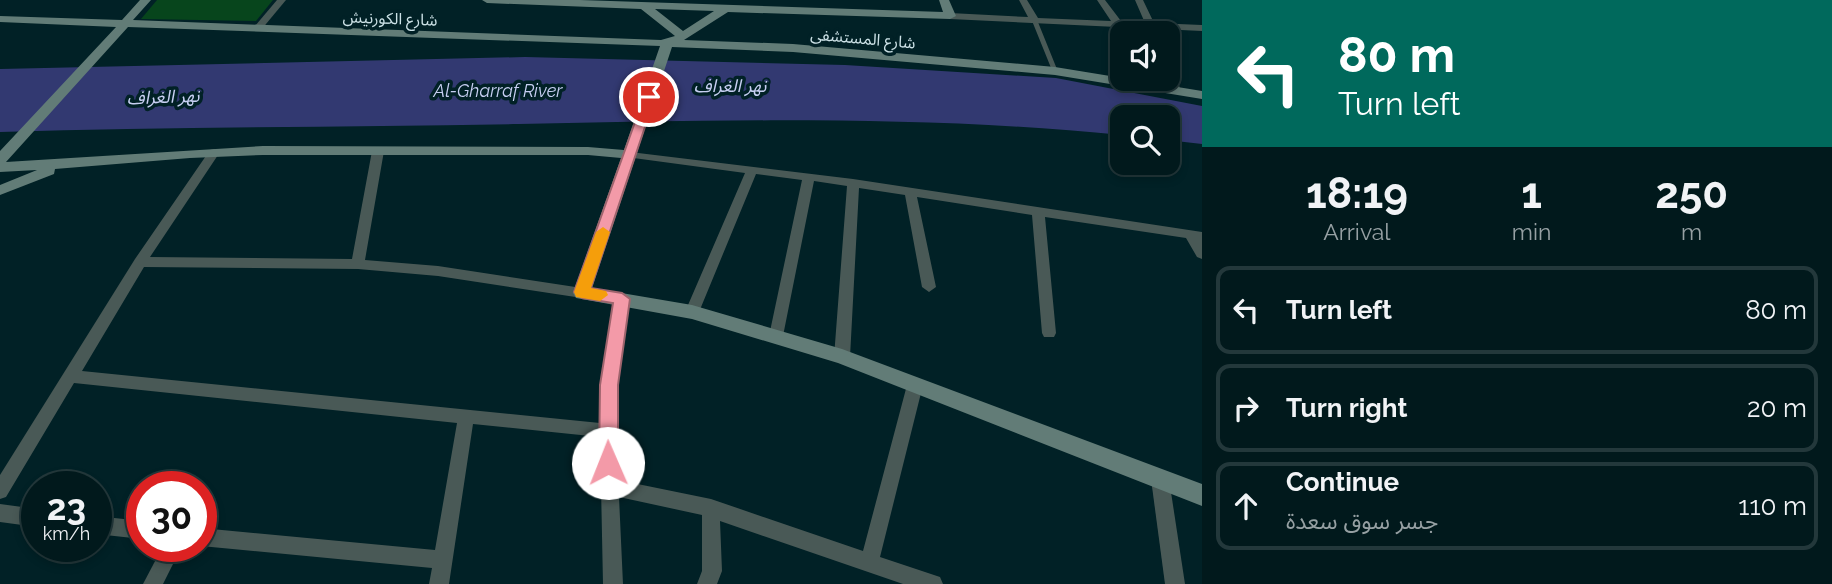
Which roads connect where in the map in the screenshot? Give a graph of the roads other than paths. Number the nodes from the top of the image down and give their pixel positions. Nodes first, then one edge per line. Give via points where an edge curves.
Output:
1 (146, 0) edge
2 (282, 0) edge
3 (487, 0) edge
4 (944, 0) edge
5 (1023, 0) edge
6 (1101, 0) edge
7 (1139, 0) edge
8 (531, 1) edge
9 (585, 2) edge
10 (684, 4) edge
11 (645, 6) junction
12 (726, 8) junction
13 (950, 16) junction
14 (0, 19) edge
15 (1034, 19) junction
16 (1116, 21) edge
17 (1153, 21) edge
18 (125, 23) junction
19 (1110, 24) edge
20 (258, 28) junction
21 (1180, 28) edge
22 (1202, 28) edge
23 (681, 35) junction
24 (666, 47) junction
25 (1055, 71) junction
26 (1110, 79) edge
27 (1180, 90) edge
28 (1202, 95) edge
29 (632, 149) junction
30 (378, 151) junction
31 (214, 152) junction
32 (3, 155) edge
33 (65, 165) junction
34 (0, 167) edge
35 (752, 169) junction
36 (809, 177) junction
37 (853, 184) junction
38 (0, 190) edge
39 (910, 192) junction
40 (1038, 211) junction
41 (1196, 235) edge
42 (1202, 254) edge
43 (140, 262) junction
44 (358, 264) junction
45 (929, 287) dead end
46 (582, 292) junction
47 (622, 299) junction
48 (692, 312) junction
49 (1049, 332) dead end
50 (776, 337) junction
51 (842, 357) junction
52 (70, 376) junction
53 (915, 385) junction
54 (466, 417) junction
55 (608, 431) junction
56 (1160, 479) junction
57 (609, 487) junction
58 (0, 491) edge
59 (1202, 495) edge
60 (710, 508) junction
61 (0, 513) edge
62 (21, 516) edge
63 (217, 539) edge
64 (443, 560) junction
65 (165, 562) edge
66 (869, 564) junction
67 (153, 584) edge
68 (439, 584) edge
69 (613, 584) edge
70 (707, 584) edge
71 (933, 584) edge
72 (1175, 584) edge

1 - 18 street
2 - 20 street
3 - 8 street
4 - 13 street
5 - 15 street
6 - 16 street
7 - 17 street
8 - 9 street
9 - 11 street
10 - 11 street
10 - 12 street
11 - 23 street
12 - 13 street
12 - 23 street
13 - 15 street
14 - 18 street, شارع الكورنيش
15 - 19 street
15 - 25 lane
18 - 20 street, شارع الكورنيش
18 - 32 street
20 - 24 street, شارع الكورنيش
21 - 22 street
23 - 24 street
24 - 25 street, شارع المستشفى via 793,48
24 - 29 street
25 - 26 street, شارع المستشفى
27 - 28 street, شارع المستشفى
29 - 30 street
29 - 35 street
29 - 46 street
30 - 31 street
30 - 44 street
31 - 33 street
31 - 43 street
33 - 34 street
33 - 38 street
35 - 36 street
35 - 48 street
36 - 37 street
36 - 50 street
37 - 39 street
37 - 51 street
39 - 40 street
39 - 45 street
40 - 41 street
40 - 49 street
41 - 42 street
43 - 44 street
43 - 52 street
44 - 46 street
46 - 47 street
47 - 48 street
47 - 55 street via 609,385
48 - 50 street
50 - 51 street
51 - 53 street
52 - 54 street
52 - 58 street
53 - 56 street
53 - 66 street
54 - 55 street
54 - 64 street
55 - 57 street
56 - 59 street
56 - 72 street
57 - 60 street
57 - 69 street
60 - 66 street
60 - 70 street via 712,571
61 - 62 street
63 - 64 street
64 - 68 street
65 - 67 street
66 - 71 street

